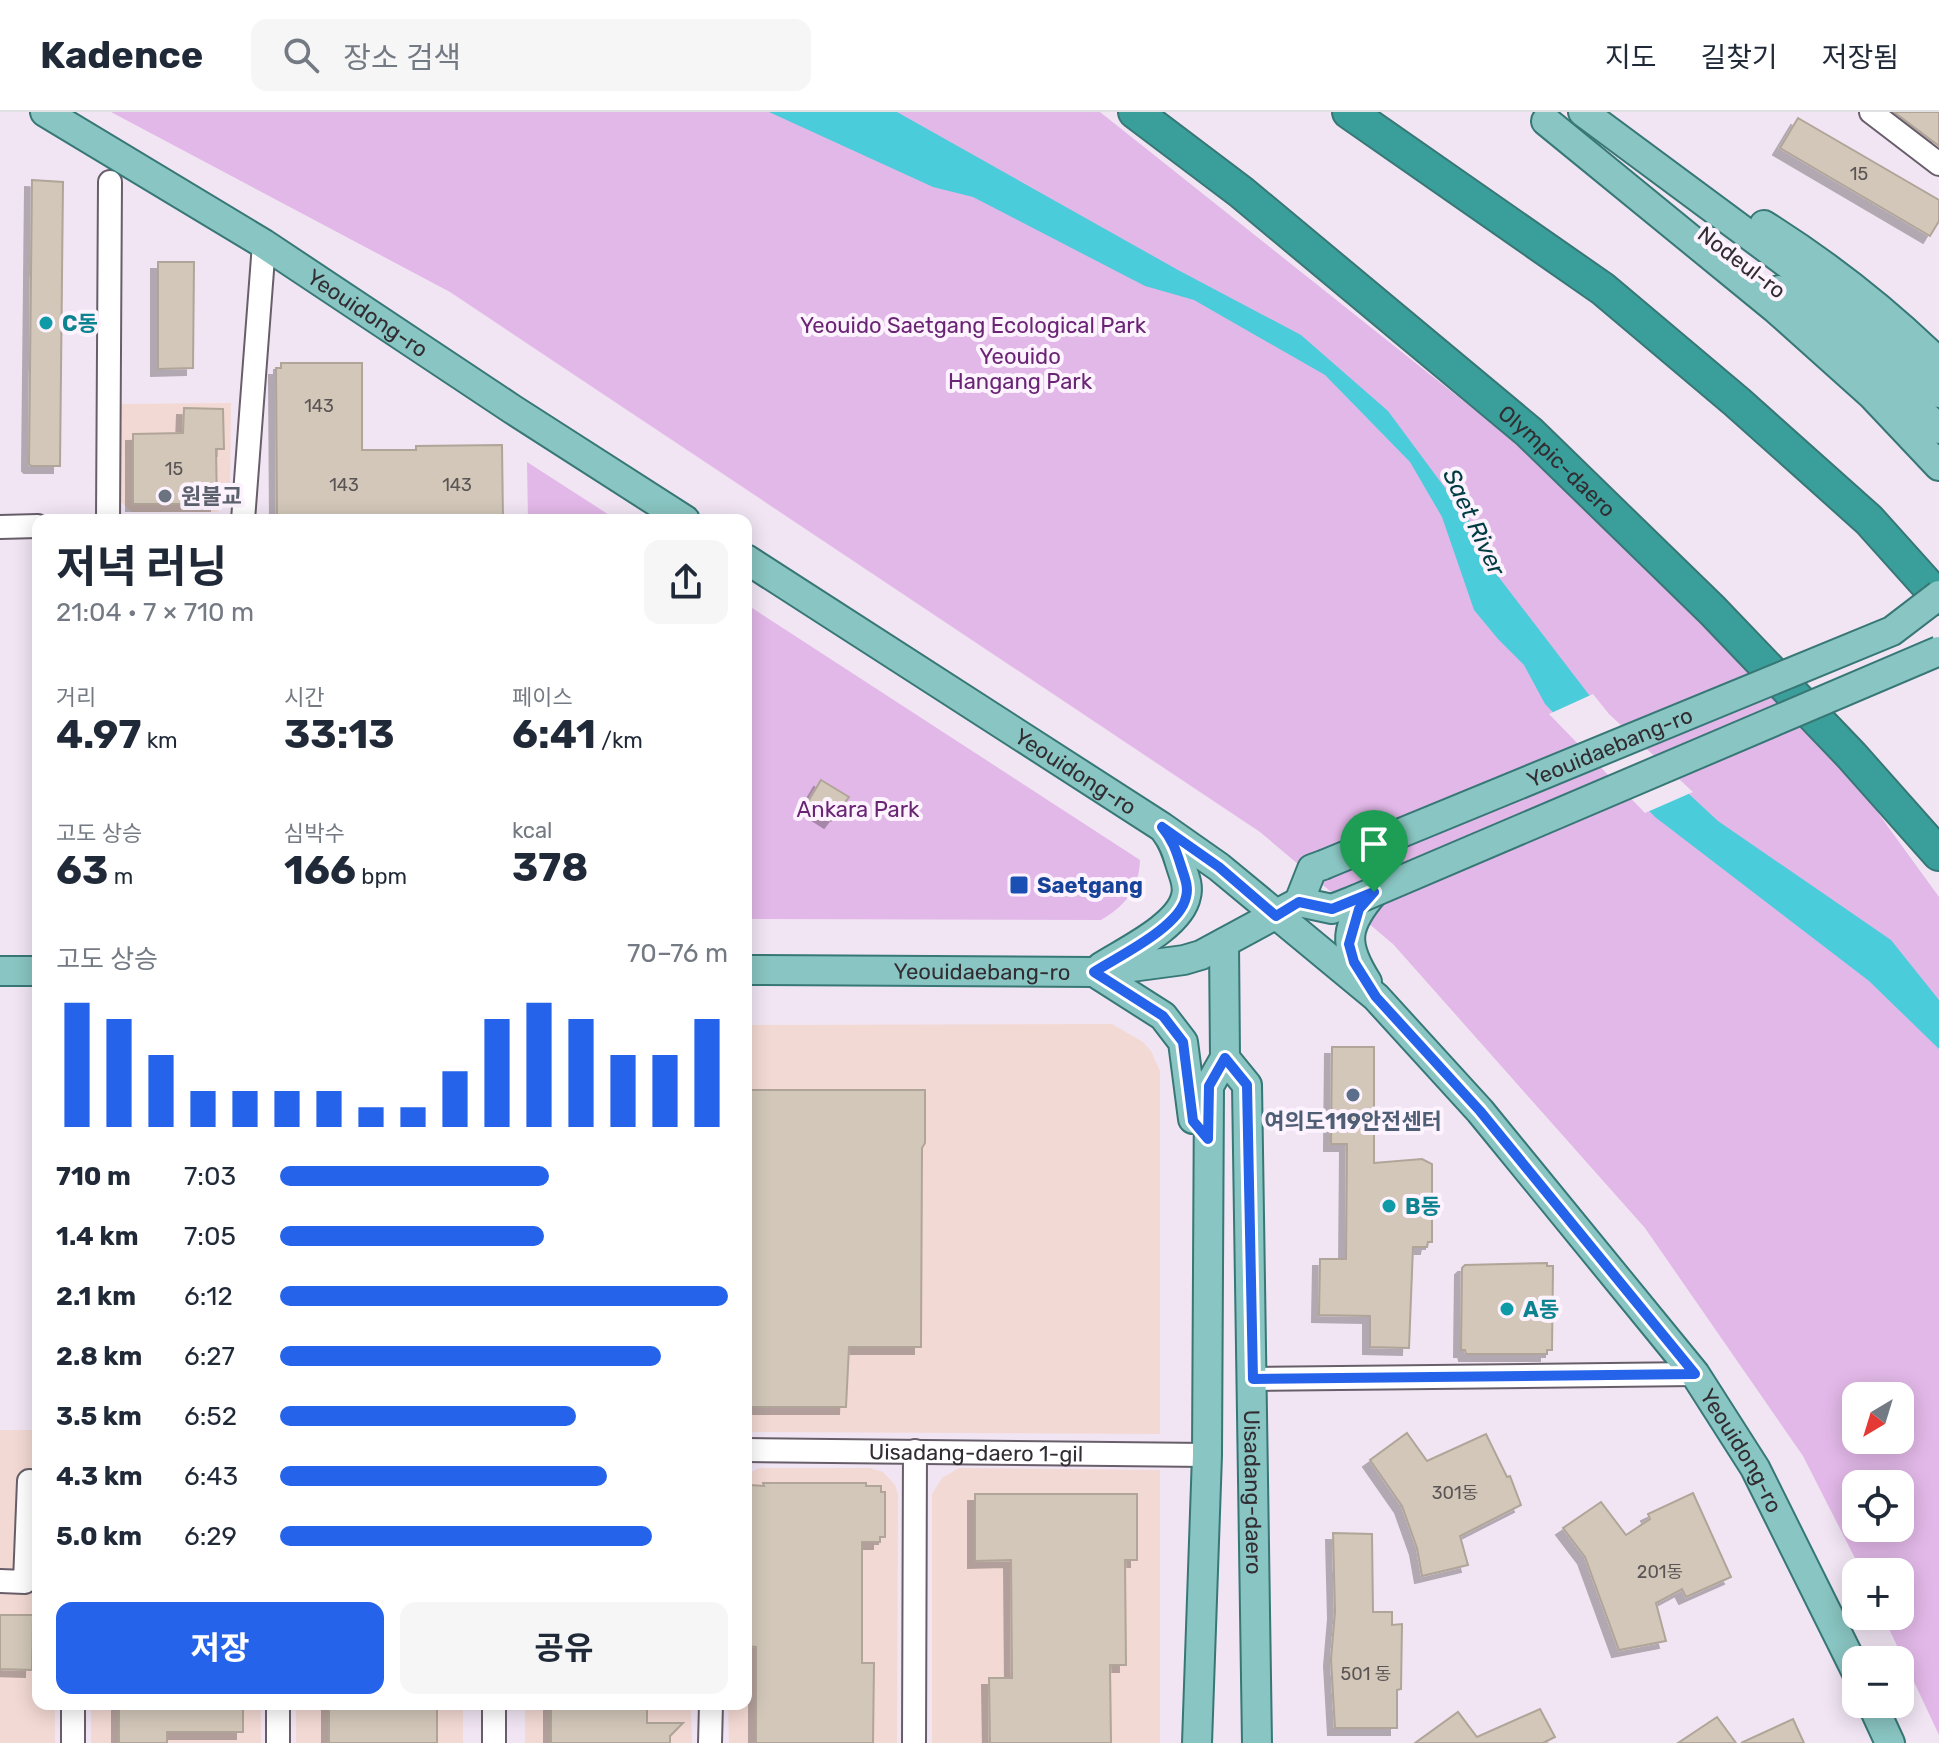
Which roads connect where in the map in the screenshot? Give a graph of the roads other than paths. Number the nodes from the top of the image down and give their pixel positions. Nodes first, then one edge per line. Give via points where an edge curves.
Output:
1 (45, 112) edge
2 (1135, 112) edge
3 (1349, 112) edge
4 (1585, 112) edge
5 (1887, 116) edge
6 (1539, 117) edge
7 (1939, 164) edge
8 (110, 182) dead end
9 (264, 244) junction
10 (1939, 363) edge
11 (1939, 393) edge
12 (1939, 429) edge
13 (1939, 466) edge
14 (108, 514) edge
15 (243, 514) edge
16 (676, 514) edge
17 (32, 526) edge
18 (0, 527) edge
19 (752, 563) edge
20 (1939, 596) edge
21 (1939, 612) edge
22 (1892, 631) junction
23 (1939, 651) edge
24 (1162, 827) junction
25 (1939, 854) edge
26 (1363, 900) junction
27 (1288, 909) junction
28 (1224, 943) junction
29 (752, 970) edge
30 (0, 971) edge
31 (32, 971) edge
32 (1094, 972) junction
33 (1376, 997) junction
34 (1225, 1058) junction
35 (1208, 1139) junction
36 (1695, 1374) junction
37 (1253, 1379) junction
38 (752, 1450) edge
39 (915, 1451) junction
40 (1207, 1455) junction
41 (29, 1481) dead end
42 (0, 1581) edge
43 (1844, 1646) edge
44 (73, 1710) edge
45 (278, 1710) edge
46 (494, 1710) edge
47 (711, 1710) edge
48 (1878, 1718) edge
49 (73, 1743) edge
50 (278, 1743) edge
51 (494, 1743) edge
52 (710, 1743) edge
53 (914, 1743) edge
54 (1197, 1743) edge
55 (1257, 1743) edge
56 (1890, 1743) edge

1 - 9 main road, Yeouidong-ro
2 - 25 highway, Olympic-daero via 1241,192 1529,432 1723,621
3 - 20 highway via 1603,289 1869,520
4 - 10 main road via 1806,252
4 - 11 main road, Nodeul-ro via 1842,304
5 - 7 street
6 - 12 main road, Nodeul-ro via 1841,336
6 - 13 main road via 1776,309 1871,394
8 - 14 street
9 - 15 street
9 - 16 main road, Yeouidong-ro
17 - 18 street
19 - 24 main road, Yeouidong-ro
20 - 22 main road, bridge
21 - 22 main road, Yeouidaebang-ro, bridge
22 - 27 main road, Yeouidaebang-ro, bridge via 1312,869
23 - 26 main road, Yeouidaebang-ro, bridge
24 - 27 main road, Yeouidong-ro
24 - 32 main road via 1173,841 1187,886 1183,907 1172,921
26 - 27 main road, Yeouidaebang-ro via 1332,909
26 - 33 main road via 1349,944
27 - 28 main road, Yeouidaebang-ro
27 - 33 main road, Yeouidong-ro
28 - 32 main road, Yeouidaebang-ro via 1184,960
28 - 34 main road, Uisadang-daero
29 - 32 main road, Yeouidaebang-ro
30 - 31 main road
32 - 35 main road via 1163,1016 1183,1042 1193,1121
33 - 36 main road, Yeouidong-ro via 1480,1111
34 - 35 main road, Uisadang-daero via 1209,1086
34 - 37 main road, Uisadang-daero via 1247,1085
35 - 40 main road, Uisadang-daero
36 - 37 street
36 - 43 main road, Yeouidong-ro via 1755,1468
37 - 55 main road, Uisadang-daero
38 - 39 street, Uisadang-daero 1-gil
39 - 40 street, Uisadang-daero 1-gil
39 - 53 street
40 - 54 main road, Uisadang-daero
41 - 42 street via 25,1582
44 - 49 street
45 - 50 street
46 - 51 street
47 - 52 street
48 - 56 main road

